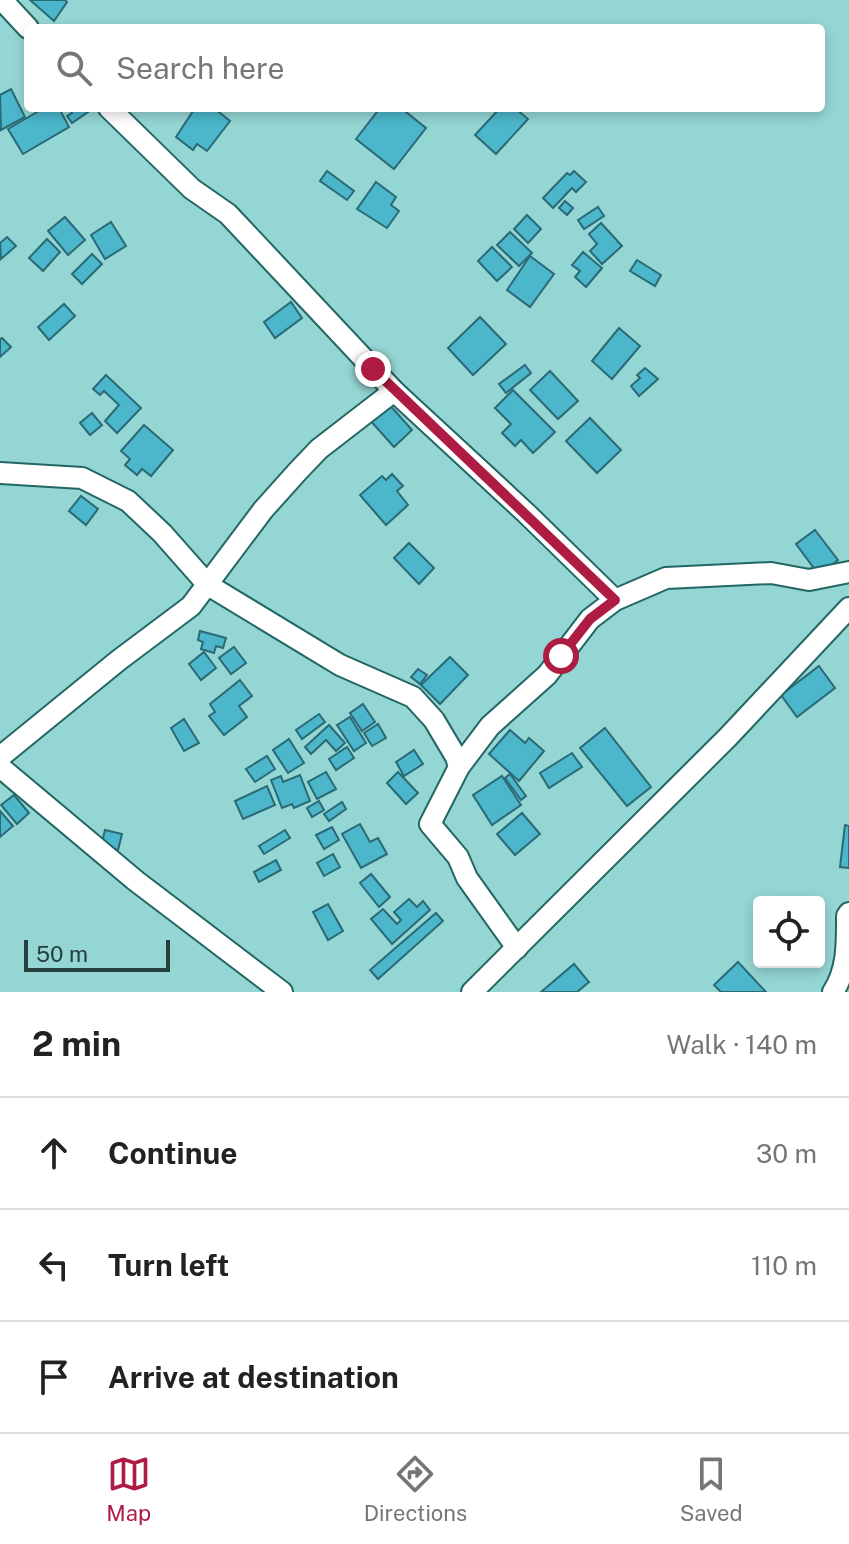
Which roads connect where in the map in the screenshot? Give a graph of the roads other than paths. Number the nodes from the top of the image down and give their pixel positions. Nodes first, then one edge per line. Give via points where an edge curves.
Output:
1 (2, 0) edge
2 (24, 24) edge
3 (113, 112) edge
4 (394, 391) junction
5 (0, 473) edge
6 (849, 572) edge
7 (208, 585) junction
8 (615, 600) junction
9 (849, 608) edge
10 (0, 757) edge
11 (0, 767) edge
12 (459, 767) junction
13 (849, 913) edge
14 (517, 948) junction
15 (282, 992) edge
16 (472, 992) edge
17 (833, 992) edge

1 - 2 street
3 - 4 street via 192,189 228,214
4 - 7 street via 319,449 263,510
4 - 8 street
5 - 7 street via 82,478 128,501
6 - 8 street via 809,580 771,573 666,578
7 - 10 street via 191,606
7 - 12 street via 340,665 413,697 434,720
8 - 12 street via 590,619 547,675 490,726
9 - 14 street
11 - 15 street via 136,881
12 - 14 street via 430,824
13 - 17 street via 847,951
14 - 16 street

